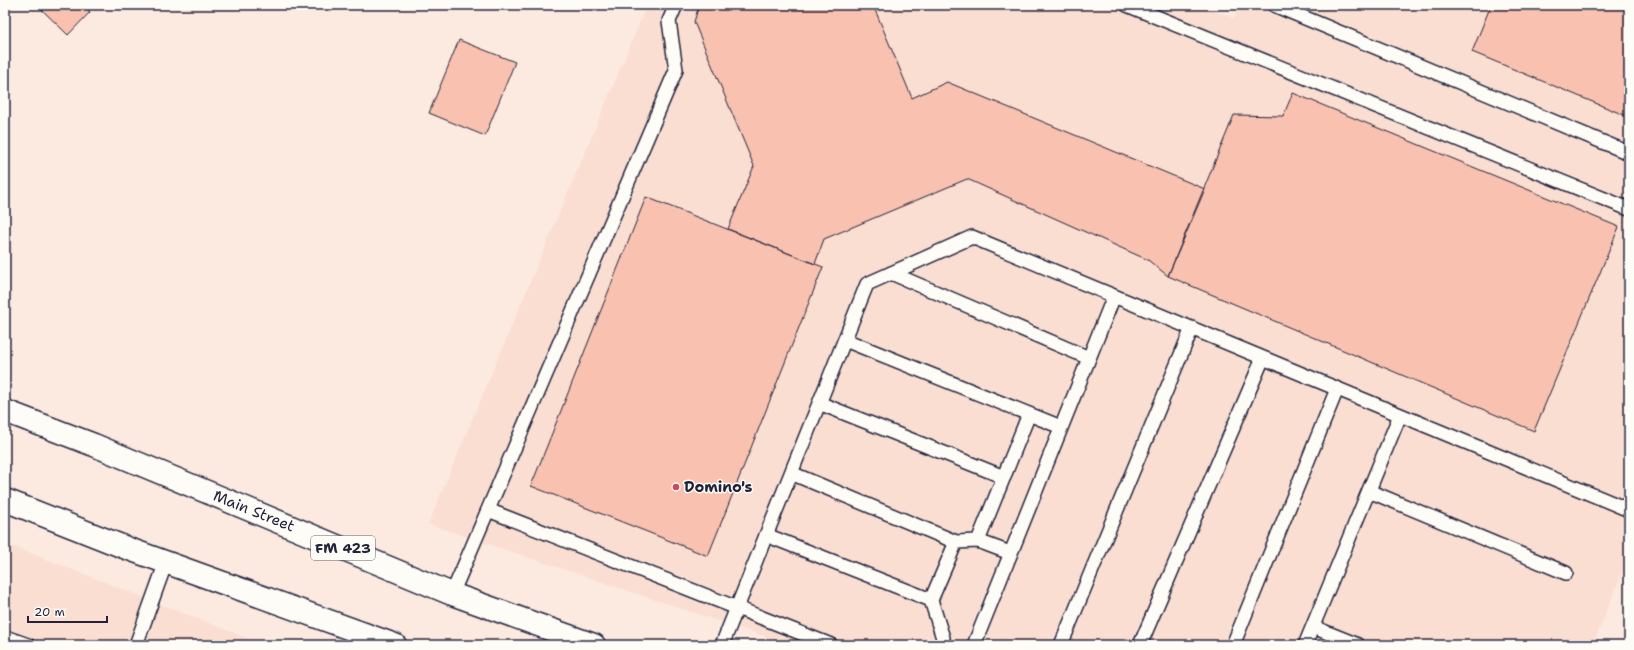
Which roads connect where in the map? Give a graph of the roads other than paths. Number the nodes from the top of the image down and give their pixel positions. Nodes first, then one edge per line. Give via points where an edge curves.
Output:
1 (676, 5) edge
2 (1127, 5) edge
3 (1274, 5) edge
4 (1629, 153) edge
5 (1629, 209) edge
6 (891, 274) junction
7 (1114, 296) junction
8 (1192, 328) junction
9 (845, 340) junction
10 (1089, 358) junction
11 (1263, 358) junction
12 (1337, 389) junction
13 (819, 403) junction
14 (5, 411) edge
15 (1029, 414) junction
16 (1400, 415) junction
17 (1062, 427) junction
18 (791, 473) junction
19 (1004, 477) junction
20 (1369, 491) junction
21 (5, 500) edge
22 (488, 510) junction
23 (1629, 510) edge
24 (766, 535) junction
25 (978, 541) junction
26 (956, 542) junction
27 (1010, 553) junction
28 (166, 562) junction
29 (1566, 573) dead end
30 (452, 594) junction
31 (932, 600) junction
32 (737, 608) junction
33 (1313, 627) junction
34 (5, 637) edge
35 (28, 645) edge
36 (136, 645) edge
37 (395, 645) edge
38 (594, 645) edge
39 (722, 645) edge
40 (831, 645) edge
41 (941, 645) edge
42 (974, 645) edge
43 (1061, 645) edge
44 (1140, 645) edge
45 (1233, 645) edge
46 (1306, 645) edge
47 (1358, 645) edge

1 - 22 lane via 669,21 676,70
2 - 5 lane
3 - 4 lane
6 - 7 lane via 972,237
6 - 9 lane via 866,284
6 - 10 lane
7 - 8 lane
7 - 10 lane
8 - 11 lane
8 - 43 lane
9 - 13 lane
9 - 15 lane
10 - 17 lane
11 - 12 lane
11 - 44 lane
12 - 16 lane
12 - 45 lane
13 - 18 lane
13 - 19 lane
14 - 30 main road, Main Street / FM 423 via 94,445
15 - 17 lane
15 - 19 lane
16 - 20 lane
16 - 23 lane
17 - 27 lane
18 - 24 lane
18 - 26 lane
19 - 25 lane
20 - 29 lane
20 - 33 lane
21 - 28 main road
22 - 30 lane
22 - 32 lane
24 - 31 lane
24 - 32 lane
25 - 26 lane
25 - 27 lane
26 - 31 lane
27 - 42 lane
28 - 36 lane
28 - 37 main road
30 - 38 main road, Main Street / FM 423
31 - 41 lane via 943,638
32 - 39 lane
32 - 40 lane
33 - 46 lane
33 - 47 lane
34 - 35 lane

